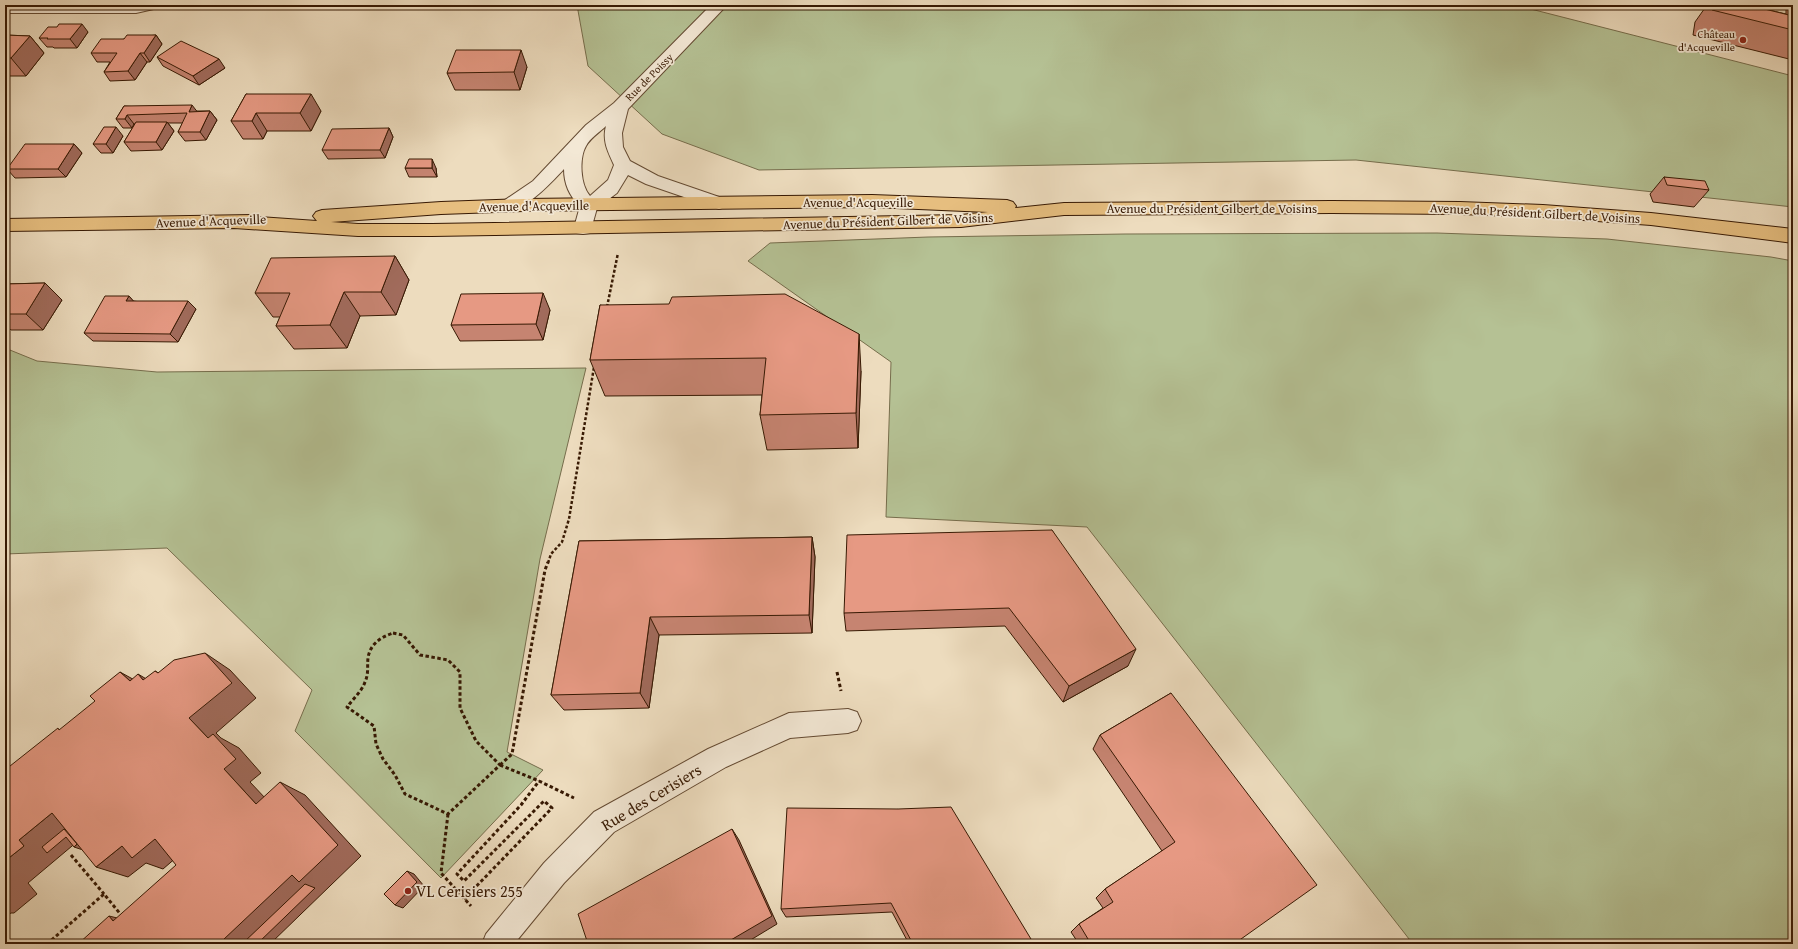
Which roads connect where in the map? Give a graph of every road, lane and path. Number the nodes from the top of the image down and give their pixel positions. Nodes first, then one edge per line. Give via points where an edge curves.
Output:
1 (153, 5) edge
2 (719, 5) edge
3 (5, 8) edge
4 (620, 106) junction
5 (576, 147) junction
6 (623, 165) junction
7 (719, 203) junction
8 (589, 205) junction
9 (508, 206) junction
10 (1064, 209) junction
11 (237, 222) junction
12 (5, 225) edge
13 (583, 228) junction
14 (1793, 236) edge
15 (619, 247) dead end
16 (606, 312) edge
17 (594, 363) edge
18 (848, 721) dead end
19 (500, 765) junction
20 (539, 781) junction
21 (574, 798) dead end
22 (448, 814) junction
23 (71, 855) edge
24 (104, 894) junction
25 (464, 899) junction
26 (471, 906) dead end
27 (123, 917) edge
28 (47, 944) edge
29 (496, 944) edge

1 - 3 street via 136,8
2 - 4 street, Rue de Poissy
4 - 5 street, Rue de Poissy via 592,129
4 - 6 street via 613,133 614,147
5 - 8 street via 573,162 574,184 579,198
5 - 9 street, Rue de Poissy via 540,184
6 - 7 street via 652,180
6 - 8 street via 617,181 606,195
7 - 8 main road, Avenue d'Acqueville
7 - 10 main road, Avenue d'Acqueville via 872,201
8 - 9 main road, Avenue d'Acqueville
8 - 13 street
9 - 11 main road, Avenue d'Acqueville
10 - 13 main road, Avenue du Président Gilbert de Voisins via 961,221
10 - 14 main road, Avenue du Président Gilbert de Voisins via 1490,209 1651,219
11 - 12 main road, Avenue d'Acqueville
11 - 13 main road, Avenue du Président Gilbert de Voisins via 358,230
15 - 16 path
17 - 19 path via 568,524 562,542 551,554 545,570 512,754
18 - 29 street, Rue des Cerisiers via 789,726 717,758 604,822 554,873
19 - 20 path
19 - 22 path
19 - 22 path via 476,741 462,714 460,672 448,660 420,655 403,635 394,633 378,640 370,651 365,682 347,706 374,726 376,744 405,794
20 - 21 path
20 - 25 path via 457,874 464,881 544,801 552,808
22 - 25 path via 441,873
23 - 24 path
24 - 27 path
24 - 28 path
25 - 26 path

